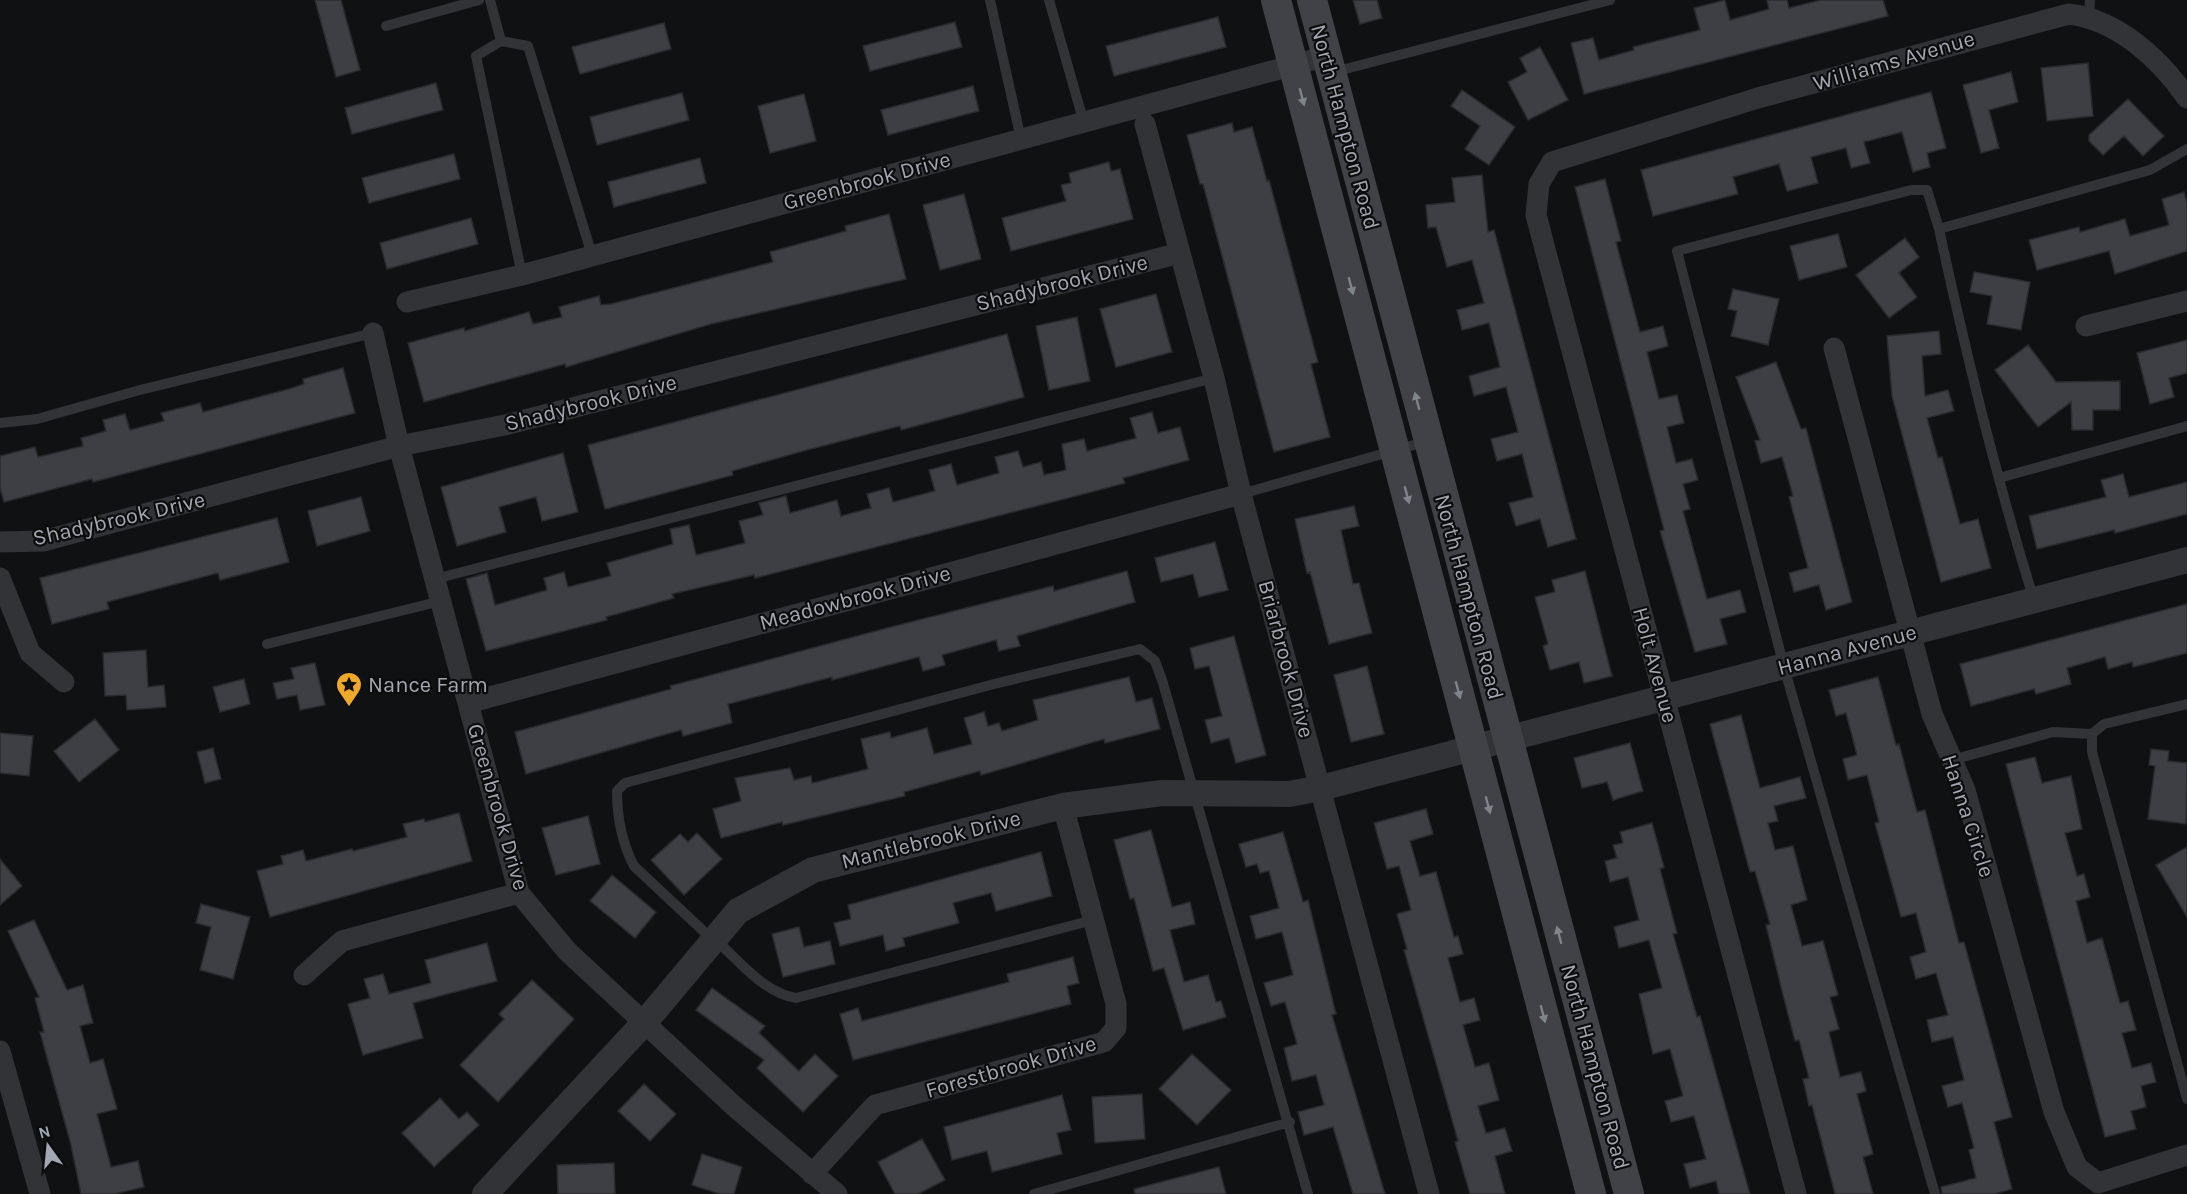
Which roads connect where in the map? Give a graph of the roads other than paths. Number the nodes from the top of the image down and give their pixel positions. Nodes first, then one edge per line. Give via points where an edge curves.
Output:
1 (479, 0) edge
2 (490, 0) edge
3 (990, 0) edge
4 (1049, 0) edge
5 (1276, 0) edge
6 (1312, 0) edge
7 (1610, 0) edge
8 (2090, 8) edge
9 (386, 26) dead end
10 (501, 41) junction
11 (1329, 65) junction
12 (1294, 67) junction
13 (2187, 98) edge
14 (1084, 123) junction
15 (1145, 124) dead end
16 (1021, 140) junction
17 (2187, 149) edge
18 (1576, 155) joint
19 (1939, 229) junction
20 (1180, 253) junction
21 (592, 255) junction
22 (522, 275) junction
23 (2187, 301) edge
24 (407, 302) dead end
25 (2086, 326) dead end
26 (373, 333) joint
27 (1834, 348) dead end
28 (1214, 378) junction
29 (0, 423) edge
30 (2187, 426) edge
31 (1428, 441) junction
32 (399, 446) junction
33 (1395, 451) junction
34 (1999, 478) junction
35 (1241, 494) junction
36 (0, 542) edge
37 (2187, 560) edge
38 (0, 578) edge
39 (435, 579) junction
40 (441, 601) junction
41 (2034, 601) junction
42 (1909, 633) junction
43 (267, 645) dead end
44 (1784, 667) junction
45 (64, 682) dead end
46 (1663, 698) junction
47 (468, 703) junction
48 (2187, 704) edge
49 (2092, 734) junction
50 (1506, 740) junction
51 (1474, 748) junction
52 (1952, 760) junction
53 (1321, 788) junction
54 (1194, 794) junction
55 (1063, 806) junction
56 (519, 892) junction
57 (1094, 920) junction
58 (714, 940) junction
59 (304, 975) dead end
60 (645, 1022) junction
61 (0, 1051) edge
62 (2187, 1099) edge
63 (1290, 1122) junction
64 (2187, 1155) edge
65 (812, 1174) junction
66 (40, 1194) edge
67 (485, 1194) edge
68 (837, 1194) edge
69 (1034, 1194) edge
70 (1308, 1194) edge
71 (1429, 1194) edge
72 (1591, 1194) edge
73 (1629, 1194) edge
74 (1796, 1194) edge
75 (1935, 1194) edge

1 - 9 lane
2 - 10 lane
3 - 16 lane
4 - 14 lane
5 - 12 main road, North Hampton Road
6 - 11 main road, North Hampton Road
7 - 11 lane
8 - 13 street, Williams Avenue via 2146,49
8 - 18 street, Williams Avenue via 1758,98
10 - 21 lane via 528,46
10 - 22 lane via 476,56
11 - 12 street, Greenbrook Drive
31 -> 11 main road, North Hampton Road
12 - 14 street, Greenbrook Drive
12 -> 33 main road, North Hampton Road
14 - 16 street, Greenbrook Drive
15 - 20 street, Briarbrook Drive
16 - 21 street, Greenbrook Drive
17 - 19 lane via 2150,170
18 - 46 street, Holt Avenue via 1552,162 1539,184 1536,215
19 - 34 lane
19 - 44 lane via 1927,190 1911,190 1677,251
20 - 28 street, Briarbrook Drive
20 - 32 street, Shadybrook Drive via 505,424
21 - 22 street, Greenbrook Drive
22 - 24 street, Greenbrook Drive
23 - 25 street
26 - 29 lane via 37,419
26 - 32 street, Greenbrook Drive
27 - 42 street, Hanna Circle
28 - 35 street, Briarbrook Drive
28 - 39 lane
30 - 34 lane
31 - 33 lane
31 - 50 main road, North Hampton Road
32 - 36 street, Shadybrook Drive via 43,541
32 - 39 street, Greenbrook Drive
33 - 35 lane
33 -> 51 main road, North Hampton Road
34 - 41 lane
35 - 47 street, Meadowbrook Drive
35 - 53 street, Briarbrook Drive
37 - 41 street, Hanna Avenue
38 - 45 street via 30,653
39 - 40 street, Greenbrook Drive
40 - 43 lane
40 - 47 street, Greenbrook Drive
41 - 42 street, Hanna Avenue
42 - 44 street, Hanna Avenue
42 - 52 street, Hanna Circle via 1932,714
44 - 46 street, Hanna Avenue
44 - 75 lane
46 - 50 street, Hanna Avenue
46 - 74 street, Holt Avenue
47 - 56 street, Greenbrook Drive
48 - 49 lane via 2104,724
49 - 52 lane via 2054,732
49 - 62 lane via 2092,752
50 - 51 street, Mantlebrook Drive
73 -> 50 main road, North Hampton Road
51 - 53 street, Mantlebrook Drive
51 -> 72 main road, North Hampton Road
52 - 64 street, Hanna Circle via 1965,790 2054,1112 2077,1167 2098,1183
53 - 54 street, Mantlebrook Drive via 1289,794
53 - 71 street, Briarbrook Drive
54 - 55 street, Mantlebrook Drive via 1162,793
54 - 58 lane via 1155,661 1140,649 625,783 617,791 617,811 630,859
54 - 63 lane
55 - 57 street, Forestbrook Drive
55 - 58 street, Mantlebrook Drive via 813,870 738,911
56 - 59 street via 342,941
56 - 60 street, Greenbrook Drive via 567,951
57 - 58 lane via 796,998 768,986
57 - 65 street, Forestbrook Drive via 1116,1004 1116,1028 1104,1042 875,1105
58 - 60 street, Mantlebrook Drive
60 - 65 street, Greenbrook Drive
60 - 67 street, Mantlebrook Drive
61 - 66 street
63 - 69 lane
63 - 70 lane
65 - 68 street, Greenbrook Drive

